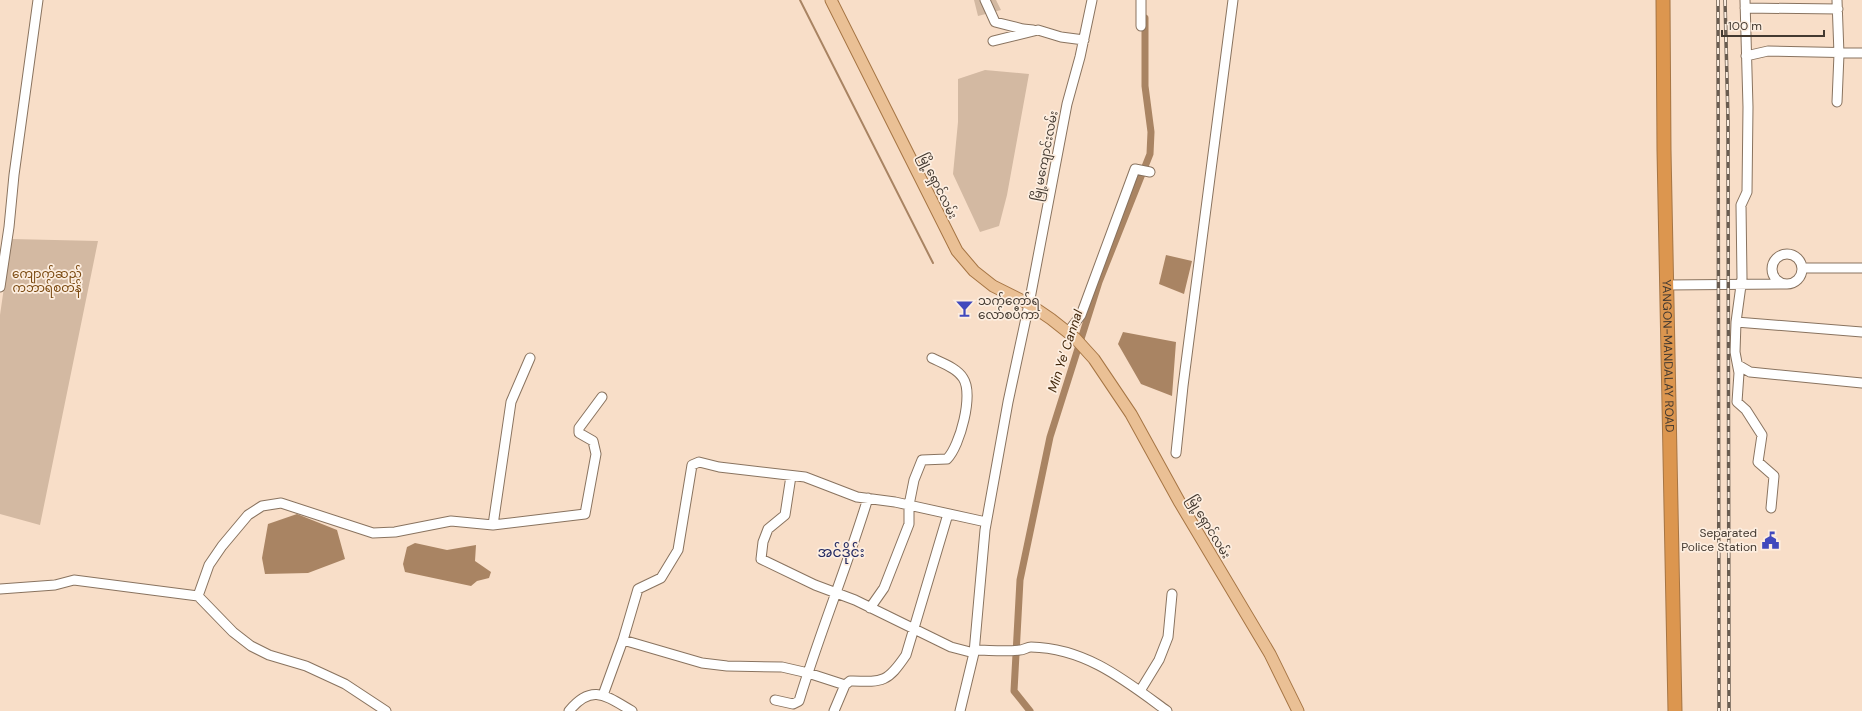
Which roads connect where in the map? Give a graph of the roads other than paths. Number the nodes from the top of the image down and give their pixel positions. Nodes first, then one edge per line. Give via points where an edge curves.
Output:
1 (38, 0) edge
2 (831, 0) edge
3 (986, 0) edge
4 (1092, 0) edge
5 (1141, 0) edge
6 (1233, 0) edge
7 (1663, 0) edge
8 (1745, 4) edge
9 (1838, 5) edge
10 (1141, 26) dead end
11 (1038, 30) junction
12 (1084, 40) junction
13 (992, 41) dead end
14 (1862, 53) edge
15 (1839, 54) junction
16 (1746, 56) junction
17 (1837, 102) dead end
18 (1150, 172) dead end
19 (10, 227) junction
20 (0, 228) edge
21 (1802, 268) junction
22 (1862, 268) edge
23 (1740, 284) junction
24 (1787, 284) junction
25 (1667, 285) junction
26 (0, 288) edge
27 (1029, 304) junction
28 (1736, 322) junction
29 (1862, 332) edge
30 (1072, 335) junction
31 (530, 358) dead end
32 (932, 358) dead end
33 (1738, 365) junction
34 (1862, 383) edge
35 (602, 398) dead end
36 (1176, 453) dead end
37 (792, 476) junction
38 (868, 498) junction
39 (909, 505) junction
40 (1771, 508) dead end
41 (948, 514) junction
42 (986, 522) junction
43 (493, 525) junction
44 (0, 589) edge
45 (836, 593) junction
46 (1172, 594) dead end
47 (198, 596) junction
48 (870, 608) junction
49 (914, 630) junction
50 (623, 640) junction
51 (974, 651) junction
52 (808, 673) junction
53 (846, 685) junction
54 (1140, 691) junction
55 (603, 695) junction
56 (775, 700) dead end
57 (386, 711) edge
58 (569, 711) edge
59 (632, 711) edge
60 (834, 711) edge
61 (960, 711) edge
62 (1167, 711) edge
63 (1298, 711) edge
64 (1675, 711) edge

1 - 19 street via 14,175
2 - 27 main road, မြို့ရှောင်လမ်း via 957,251 974,271 992,286
3 - 11 street via 995,22
4 - 12 street, မြို့မကျောင်းလမ်း
5 - 10 street
6 - 36 street
7 - 25 highway, YANGON-MANDALAY ROAD
8 - 9 street
8 - 16 street
9 - 15 street
11 - 12 street
11 - 13 street
12 - 27 street, မြို့မကျောင်းလမ်း via 1067,104
14 - 15 street
15 - 16 street via 1768,51
15 - 17 street
16 - 23 street via 1747,192 1741,205
18 - 30 street via 1135,168
19 - 20 street
19 - 26 street
21 - 22 street
21 - 24 street via 1800,277
21 - 24 street via 1798,258 1793,256 1783,255 1775,260 1772,269 1775,278
23 - 24 street
23 - 25 street
23 - 28 street
25 - 64 highway, YANGON-MANDALAY ROAD
27 - 30 main road, မြို့ရှောင်လမ်း
27 - 42 street, မြို့မကျောင်းလမ်း
28 - 29 street
28 - 33 street via 1735,352
30 - 63 main road, မြို့ရှောင်လမ်း via 1094,359 1131,414 1180,503 1270,654
31 - 43 street via 511,402
32 - 39 street via 964,378 967,403 952,454 947,459 922,460 914,480
33 - 34 street via 1750,372
33 - 40 street via 1737,402 1746,410 1762,435 1758,462 1774,476
35 - 43 street via 579,428 579,433 593,441 596,454 585,514
37 - 38 street via 805,477 857,497
37 - 45 street via 785,515 768,529 761,559
37 - 50 street via 699,462 692,465 678,550 661,578 638,589
38 - 39 street
38 - 45 street
39 - 41 street
39 - 48 street via 909,524 895,563 884,588
41 - 42 street
41 - 49 street
42 - 51 street, မြို့မကျောင်းလမ်း
43 - 47 street via 451,521 395,532 373,533 281,503 262,506 248,515 222,546 209,565
44 - 47 street via 55,585 74,580
45 - 48 street
45 - 52 street
46 - 54 street via 1168,637 1159,660
47 - 57 street via 233,632 251,646 269,655 306,666 345,684
48 - 49 street
49 - 51 street via 951,647
49 - 53 street via 906,655 885,680 850,681
50 - 52 street via 702,663 782,667
50 - 55 street
51 - 54 street via 1020,650 1030,647 1068,653 1114,673
51 - 61 street, မြို့မကျောင်းလမ်း
52 - 53 street
52 - 56 street via 799,701 793,704
53 - 60 street
54 - 62 street
55 - 58 street via 587,695 578,700
55 - 59 street

